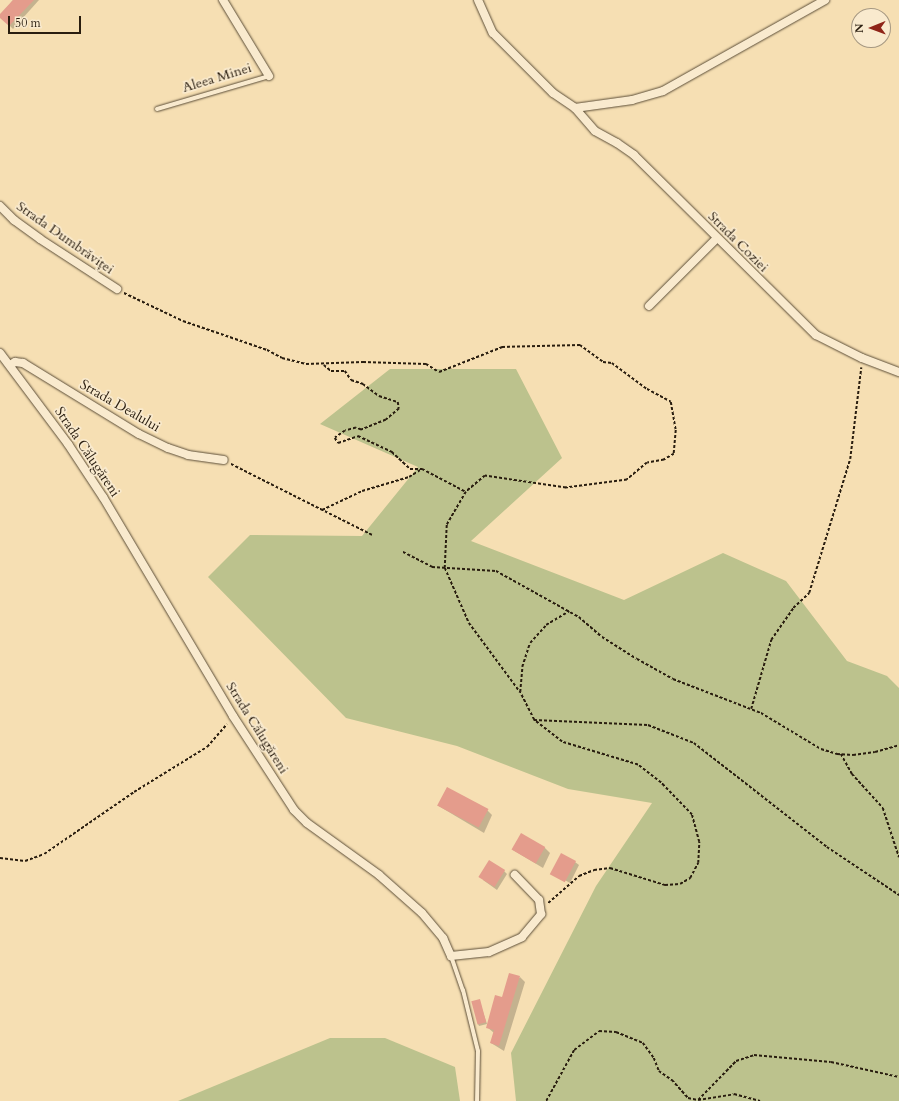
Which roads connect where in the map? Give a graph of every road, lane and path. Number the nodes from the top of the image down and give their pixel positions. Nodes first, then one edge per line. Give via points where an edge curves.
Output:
1 (223, 0) edge
2 (478, 0) edge
3 (825, 0) edge
4 (268, 76) joint
5 (575, 108) junction
6 (157, 109) dead end
7 (0, 206) edge
8 (716, 239) junction
9 (117, 289) joint
10 (649, 306) dead end
11 (0, 353) edge
12 (862, 358) junction
13 (899, 364) edge
14 (10, 365) junction
15 (324, 365) junction
16 (896, 371) edge
17 (224, 460) joint
18 (422, 469) junction
19 (466, 492) junction
20 (321, 510) junction
21 (372, 535) dead end
22 (403, 552) dead end
23 (445, 568) junction
24 (569, 611) junction
25 (521, 693) junction
26 (751, 709) junction
27 (234, 716) junction
28 (534, 720) junction
29 (899, 745) edge
30 (841, 754) junction
31 (899, 857) edge
32 (0, 858) edge
33 (515, 875) dead end
34 (899, 895) edge
35 (541, 914) junction
36 (451, 956) junction
37 (899, 1077) edge
38 (698, 1100) edge
39 (477, 1101) edge
40 (546, 1101) edge
41 (760, 1101) edge

1 - 4 street, Aleea Minei
2 - 5 street, Strada Coziei via 493,33 553,92
3 - 5 street via 663,91 632,100
4 - 6 lane, Aleea Minei
5 - 8 street, Strada Coziei via 595,132 634,155
7 - 9 street, Strada Dumbrăviței via 40,239
8 - 10 street
8 - 12 street, Strada Coziei via 816,335
9 - 15 path via 183,321 267,350 282,358
11 - 14 street, Strada Călugăreni
12 - 16 street, Strada Coziei
12 - 26 path via 850,459 809,593 793,608 771,640
13 - 16 street
14 - 17 street, Strada Dealului via 15,362 23,363 139,434 168,448 188,455
14 - 27 street, Strada Călugăreni via 103,497
15 - 18 path via 331,371 345,371 351,380 363,384 379,396 398,402 399,409 386,420 361,430 356,428 345,432 335,438 338,443 358,436 392,452 410,469
15 - 19 path via 363,362 426,364 439,372 502,347 580,345 603,362 612,363 647,389 671,402 676,430 674,454 664,460 647,463 627,480 566,488 484,476
17 - 20 path
18 - 19 path
18 - 20 path via 409,477 362,491
19 - 23 path via 447,525
20 - 21 path
22 - 23 path via 432,567
23 - 24 path via 496,571
23 - 25 path via 470,623
24 - 25 path via 546,625 530,643 522,667
24 - 26 path via 602,637 643,663 674,679
25 - 28 path
26 - 30 path via 821,749
27 - 32 path via 207,747 134,792 44,854 25,861
27 - 36 street, Strada Călugăreni via 294,810 307,823 379,874 422,913 443,938
28 - 34 path via 648,725 694,743 827,847
28 - 35 path via 562,742 638,765 661,783 692,815 699,842 698,863 690,878 680,884 665,884 610,868 594,870 579,876 551,899
29 - 30 path via 875,752
30 - 31 path via 852,774 883,808
33 - 35 street via 539,900
35 - 36 street via 522,937 489,952
36 - 39 lane, Strada Călugăreni via 463,990 478,1051
37 - 38 path via 831,1062 754,1055 736,1061
38 - 40 path via 688,1098 672,1080 659,1071 654,1058 643,1043 616,1032 599,1031 574,1050
38 - 41 path via 734,1094

